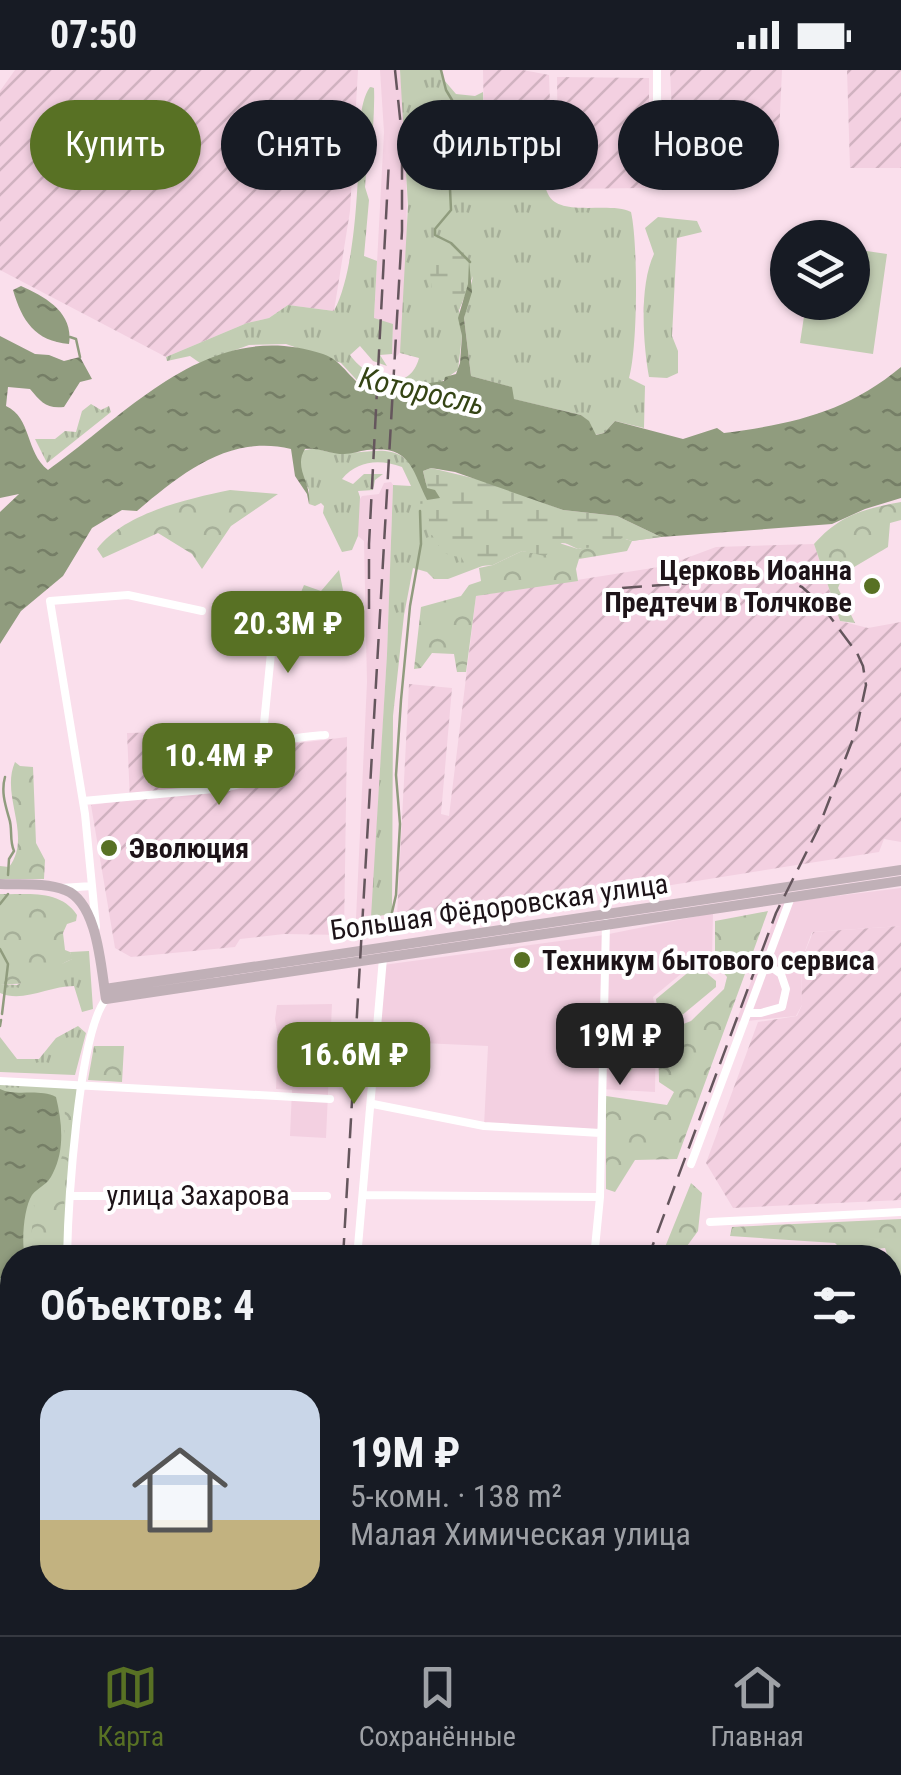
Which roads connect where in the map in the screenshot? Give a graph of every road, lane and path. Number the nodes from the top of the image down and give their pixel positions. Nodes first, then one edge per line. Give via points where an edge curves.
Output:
1 (657, 70) edge
2 (657, 100) edge
3 (202, 610) dead end
4 (354, 643) dead end
5 (325, 735) dead end
6 (261, 754) junction
7 (82, 801) junction
8 (901, 870) edge
9 (901, 881) edge
10 (0, 884) edge
11 (92, 886) junction
12 (59, 888) junction
13 (792, 897) junction
14 (89, 908) junction
15 (607, 919) junction
16 (383, 958) junction
17 (766, 964) junction
18 (106, 994) junction
19 (748, 1013) junction
20 (0, 1081) edge
21 (82, 1085) junction
22 (330, 1100) dead end
23 (373, 1104) junction
24 (600, 1133) junction
25 (691, 1164) dead end
26 (365, 1195) junction
27 (70, 1196) junction
28 (326, 1196) dead end
29 (600, 1197) junction
30 (901, 1212) edge
31 (710, 1222) dead end
32 (68, 1245) edge
33 (359, 1245) edge
34 (595, 1245) edge

1 - 2 street
3 - 7 street via 128,595 50,601
4 - 6 street via 272,643
5 - 6 street via 284,741
6 - 7 street via 257,779 225,788
7 - 11 street
8 - 15 main road, Большая Фёдоровская улица
9 - 13 main road, Большая Фёдоровская улица
10 - 12 main road
11 - 12 street
11 - 14 street
12 - 14 main road
13 - 15 main road, Большая Фёдоровская улица
13 - 17 street
14 - 18 main road
15 - 16 main road, Большая Фёдоровская улица
15 - 18 main road, Большая Фёдоровская улица
15 - 24 street
16 - 18 main road, Большая Фёдоровская улица
16 - 23 street
17 - 19 street
17 - 19 street via 781,974 785,999 770,1012
18 - 21 street
19 - 25 street
20 - 21 street
21 - 22 street
21 - 27 street
23 - 24 street via 484,1126
23 - 26 street
24 - 29 street
26 - 29 street
26 - 33 street
27 - 28 street, улица Захарова
27 - 32 street
29 - 34 street
30 - 31 street

